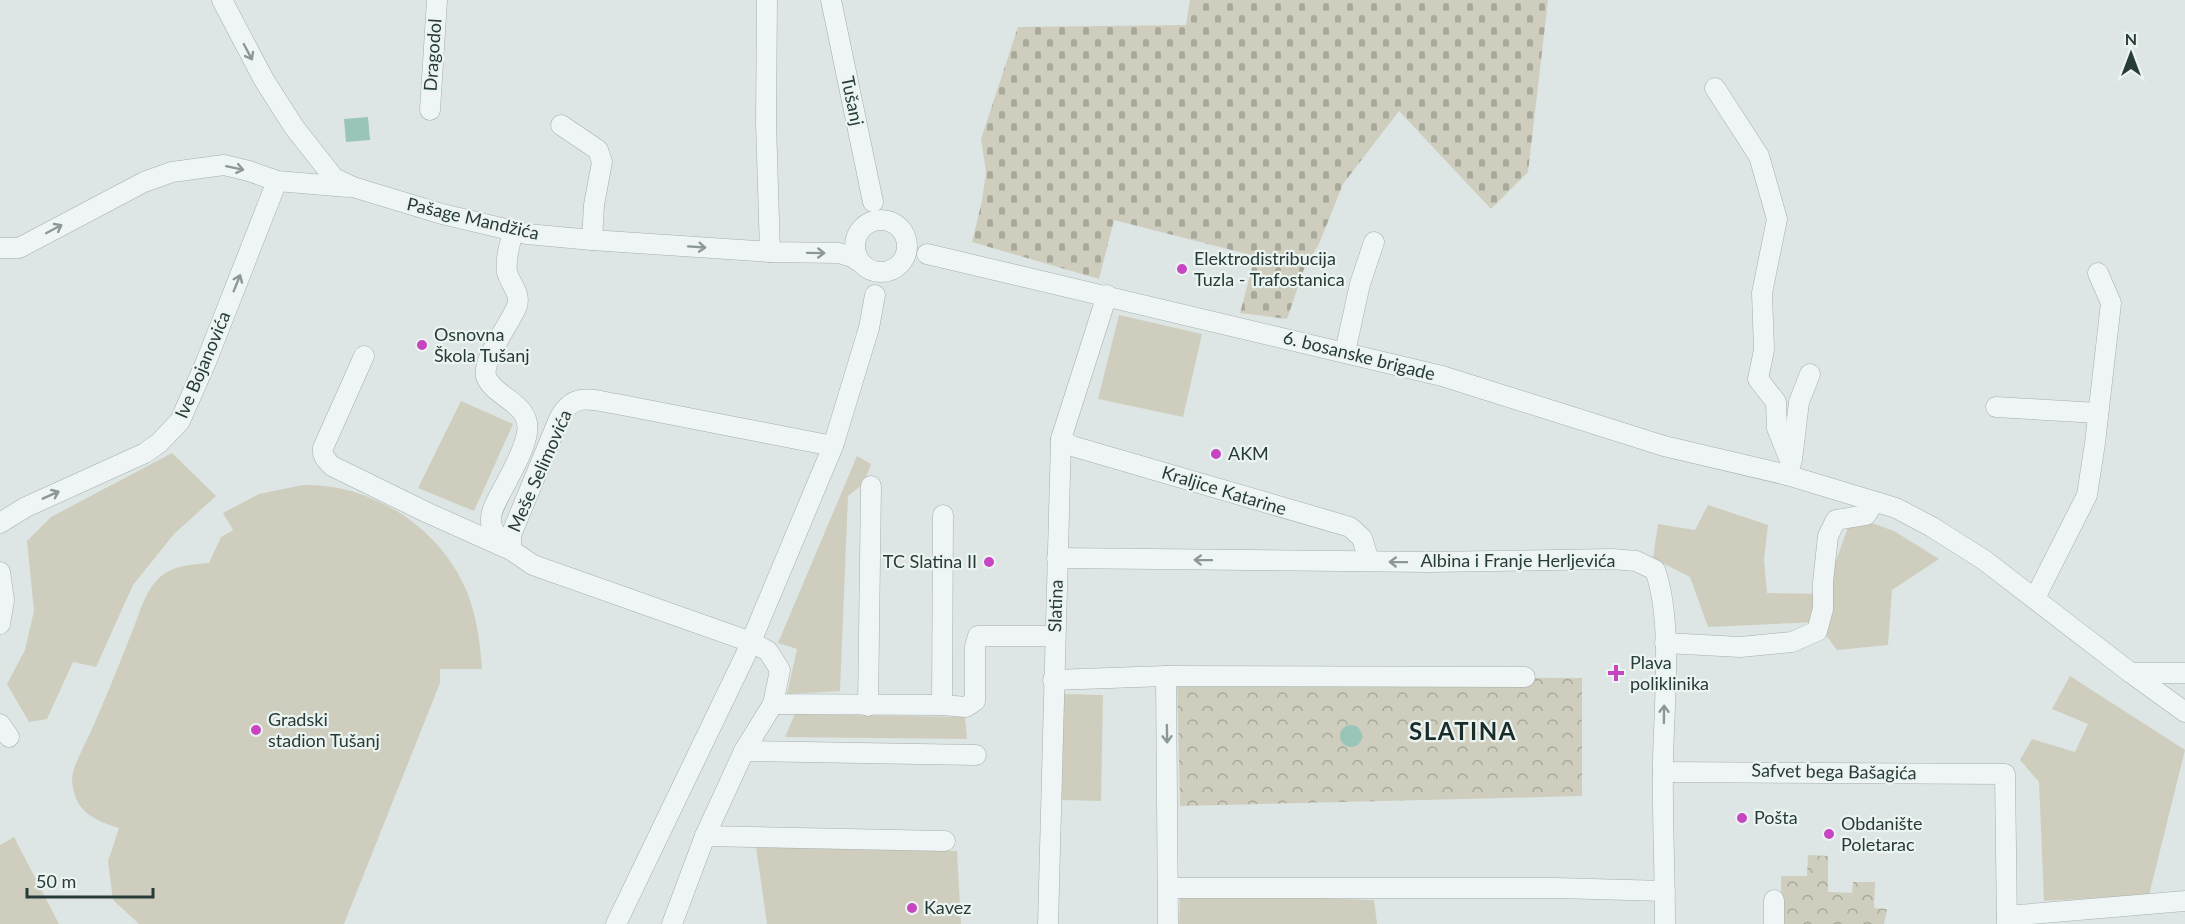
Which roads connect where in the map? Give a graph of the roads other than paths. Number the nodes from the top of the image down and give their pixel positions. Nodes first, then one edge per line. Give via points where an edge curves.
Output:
1 (222, 0) edge
2 (437, 0) edge
3 (766, 0) edge
4 (831, 0) edge
5 (1715, 88) dead end
6 (430, 110) dead end
7 (561, 125) dead end
8 (277, 181) junction
9 (352, 188) junction
10 (873, 202) junction
11 (889, 221) junction
12 (865, 226) junction
13 (513, 231) junction
14 (906, 238) junction
15 (592, 240) junction
16 (1374, 242) dead end
17 (0, 248) edge
18 (770, 252) junction
19 (927, 254) junction
20 (863, 265) junction
21 (896, 266) junction
22 (2098, 273) dead end
23 (875, 295) junction
24 (1107, 295) junction
25 (1345, 352) junction
26 (364, 356) dead end
27 (1810, 374) dead end
28 (1996, 407) dead end
29 (2098, 413) junction
30 (1061, 439) junction
31 (833, 446) junction
32 (1789, 469) junction
33 (871, 486) dead end
34 (1874, 502) junction
35 (943, 515) dead end
36 (0, 523) edge
37 (512, 550) junction
38 (1057, 558) junction
39 (1369, 561) junction
40 (0, 572) edge
41 (2035, 597) junction
42 (0, 624) edge
43 (1055, 636) junction
44 (751, 642) junction
45 (1665, 643) junction
46 (2185, 673) edge
47 (2131, 674) junction
48 (1166, 676) junction
49 (1525, 677) dead end
50 (1053, 680) junction
51 (773, 704) junction
52 (942, 705) junction
53 (868, 706) junction
54 (2185, 712) edge
55 (744, 751) junction
56 (976, 755) dead end
57 (1663, 772) junction
58 (705, 836) junction
59 (945, 840) dead end
60 (1168, 888) junction
61 (1665, 891) junction
62 (1774, 900) dead end
63 (2185, 901) edge
64 (2007, 920) edge
65 (616, 924) edge
66 (672, 924) edge
67 (1048, 924) edge
68 (1168, 924) edge
69 (1665, 924) edge
70 (1774, 924) edge

1 -> 9 street, Pašage Mandžića via 294,128 334,178
2 - 6 street, Dragodol
3 - 18 street
4 - 10 street, Tušanj
5 - 32 street via 1759,156 1777,219 1762,293 1764,350 1758,379 1776,402 1777,428
7 - 15 street via 598,150 602,162
8 - 9 street
17 -> 8 street via 19,248 144,182 172,172 224,165
36 -> 8 street, Ive Bojanovića via 26,507 145,453 179,424
9 - 13 street, Pašage Mandžića
10 - 11 street
10 - 12 street
11 - 12 street
11 - 14 street
12 - 20 street via 855,247
13 - 15 street, Pašage Mandžića
13 - 37 street via 507,266 518,300 485,370 490,384 520,410 527,422 521,450 491,512 493,529
14 - 19 street
14 - 21 street via 906,254
15 -> 18 street, Pašage Mandžića
16 - 25 street
18 -> 20 street, Pašage Mandžića via 839,253
19 - 21 street
19 - 24 street, 6. bosanske brigade
20 - 21 street via 882,273
20 - 23 street
21 - 23 street
22 - 29 street via 2111,303
23 - 31 street via 869,328
24 - 25 street, 6. bosanske brigade
24 - 30 street, Slatina
25 - 32 street, 6. bosanske brigade via 1442,375 1665,446
26 - 37 street via 323,448 326,460 428,513
27 - 32 street via 1799,402
28 - 29 street
29 - 41 street via 2087,495
30 - 38 street, Slatina
30 - 39 street, Kraljice Katarine via 1072,446 1350,527 1362,537
31 - 37 street, Meše Selimovića via 617,404 576,400 559,419 511,535
31 - 44 street
32 - 34 street, 6. bosanske brigade
33 - 53 street
34 - 41 street, 6. bosanske brigade via 1896,508 1932,527
34 - 45 street via 1866,515 1836,520 1828,536 1823,609 1817,631 1792,642 1751,646
35 - 52 street
37 - 44 street, Meše Selimovića via 533,565
39 -> 38 street, Albina i Franje Herljevića
38 - 43 street, Slatina
45 -> 39 street, Albina i Franje Herljevića via 1659,579 1655,570 1636,561
40 - 42 street via 4,600
41 - 47 street, 6. bosanske brigade
43 - 50 street, Slatina
43 - 52 street via 978,636 975,701 966,706
44 - 51 street, Meše Selimovića via 768,651 780,670
44 - 65 street
57 -> 45 street, Albina i Franje Herljevića
46 - 47 street
47 - 54 street, 6. bosanske brigade
48 - 49 street
48 - 50 street
48 -> 60 street
50 - 67 street, Slatina
51 - 53 street
51 - 55 street
52 - 53 street
55 - 56 street
55 - 58 street
57 - 61 street, Albina i Franje Herljevića
57 - 64 street, Safvet bega Bašagića via 2006,774
58 - 59 street
58 - 66 street
60 - 61 street
60 - 68 street
61 - 69 street, Albina i Franje Herljevića
62 - 70 street
63 - 64 street

